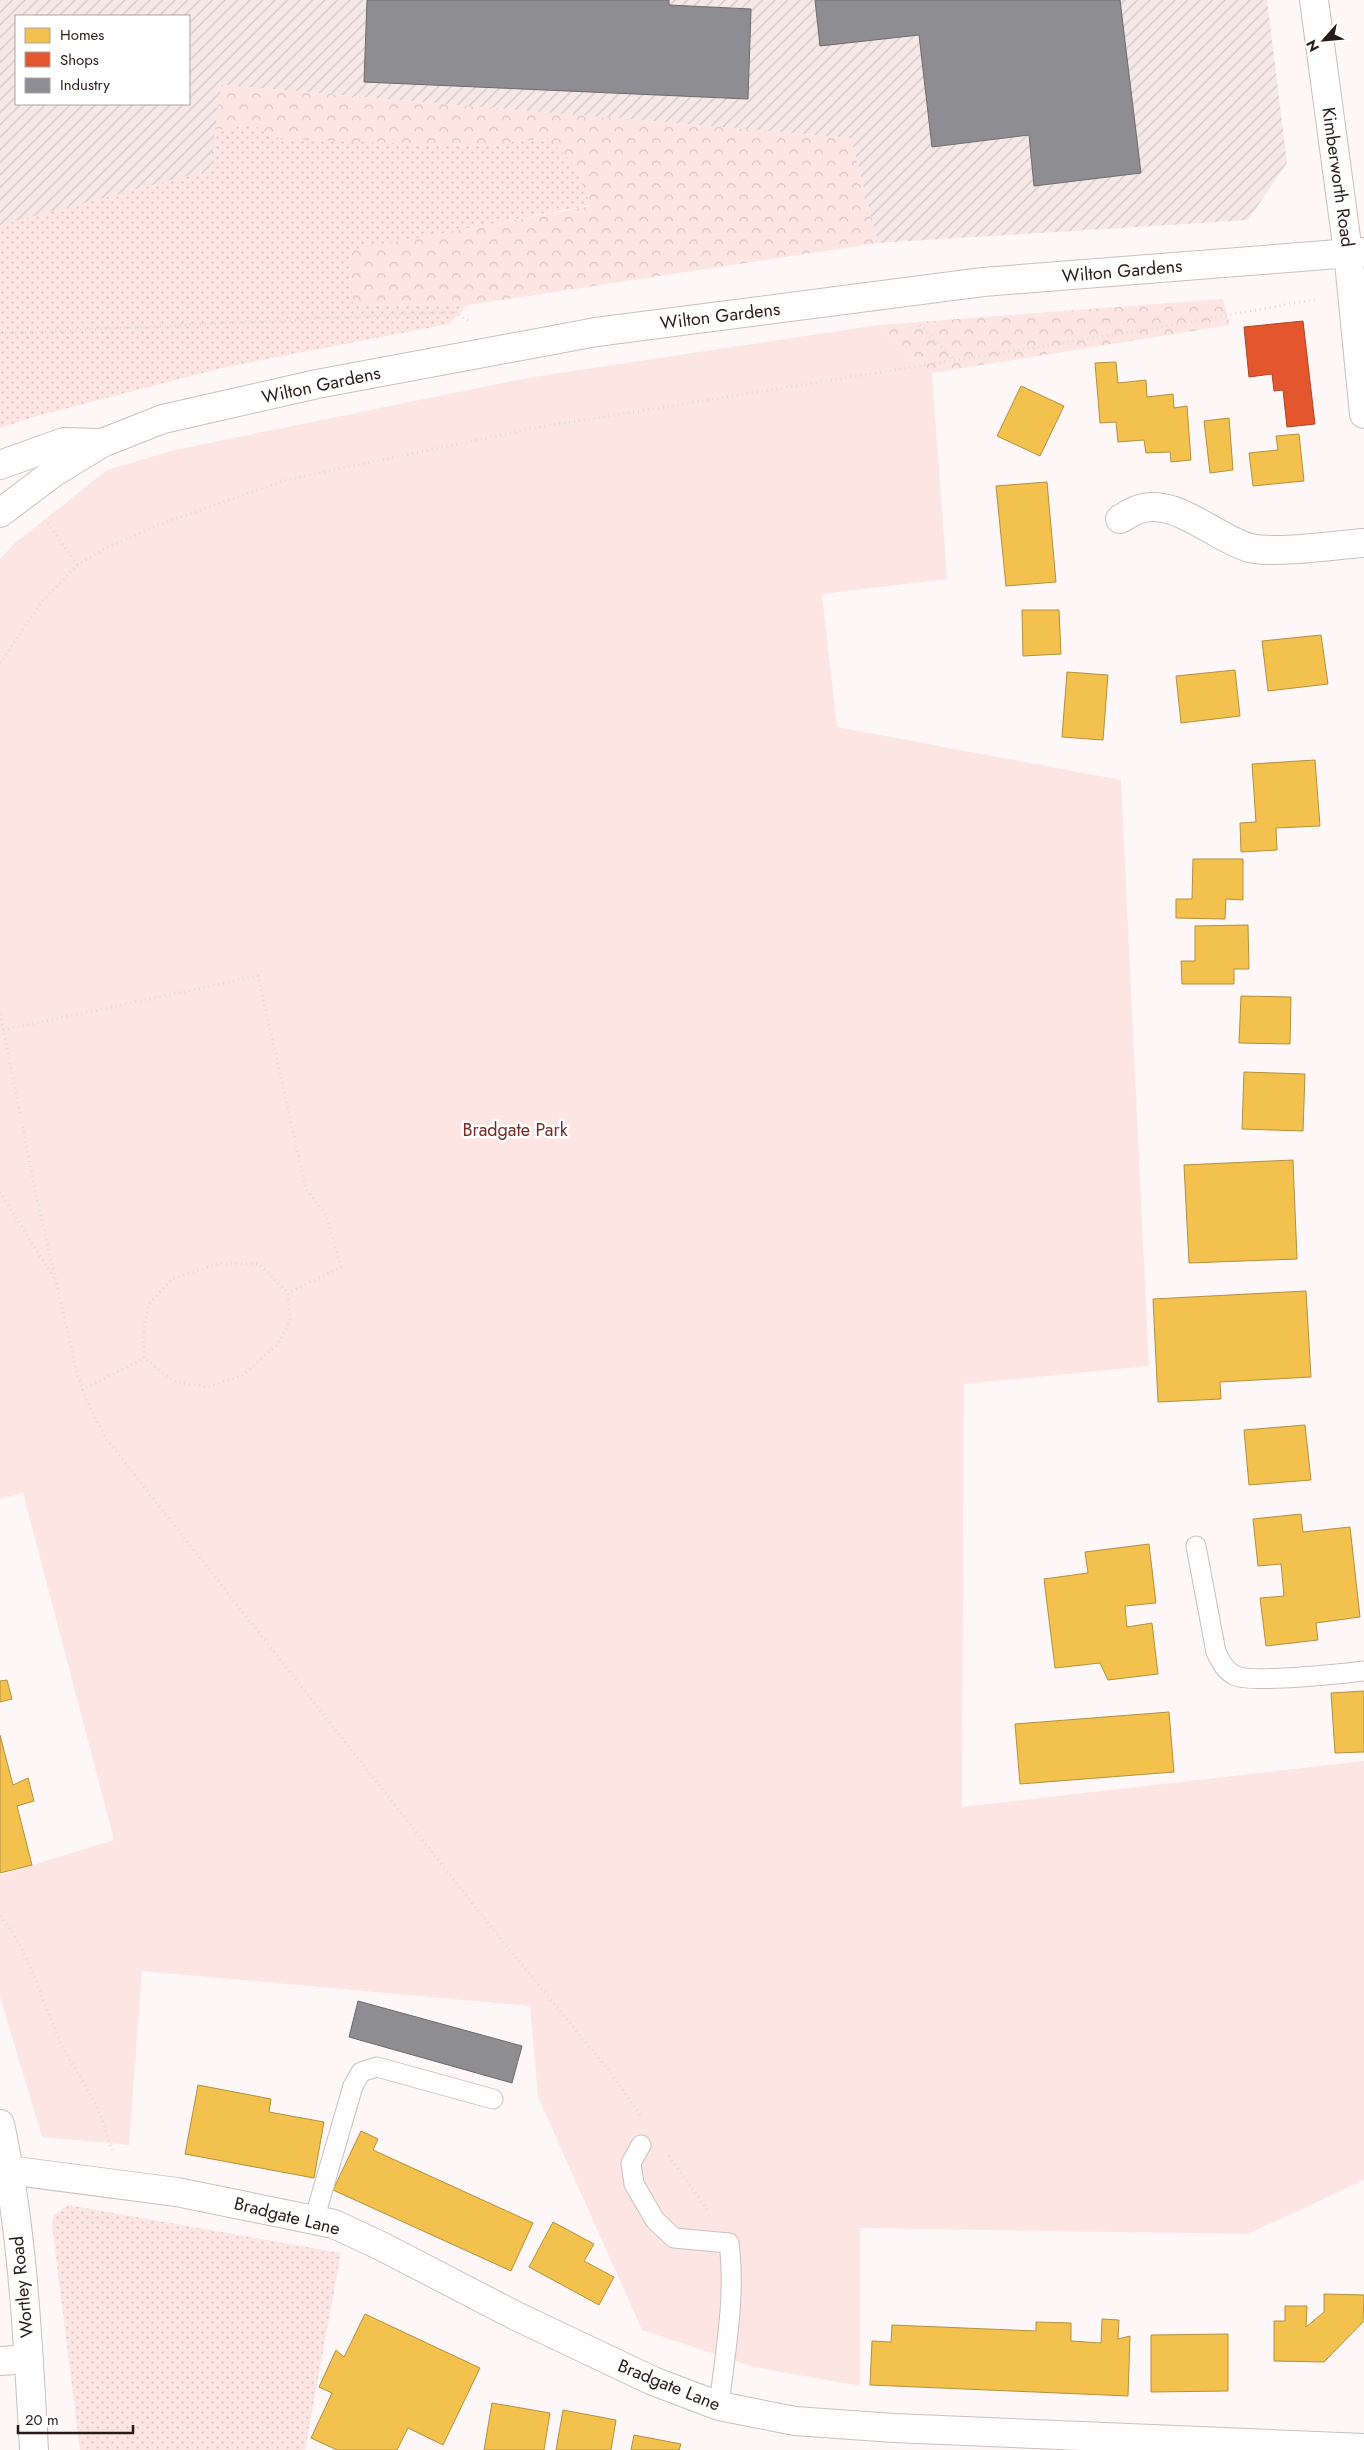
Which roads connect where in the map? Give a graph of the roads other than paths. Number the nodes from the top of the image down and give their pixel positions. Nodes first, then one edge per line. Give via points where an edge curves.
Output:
1 (1314, 0) edge
2 (1356, 252) edge
3 (1364, 414) edge
4 (102, 443) junction
5 (0, 465) edge
6 (0, 513) edge
7 (1120, 519) dead end
8 (1364, 543) edge
9 (1196, 1546) dead end
10 (1364, 1671) edge
11 (493, 2099) dead end
12 (0, 2124) edge
13 (640, 2145) dead end
14 (5, 2169) edge
15 (314, 2220) junction
16 (29, 2359) junction
17 (0, 2361) edge
18 (719, 2406) junction
19 (1364, 2448) edge
20 (34, 2450) edge

1 - 2 street, Kimberworth Road
2 - 3 street, Kimberworth Road via 1350,293
2 - 4 street, Wilton Gardens via 983,282 596,332 317,384 192,412 163,419
4 - 5 street, Wilton Gardens via 64,442
4 - 6 street, Wilton Gardens via 52,473
7 - 8 street via 1138,509 1158,507 1185,515 1227,540 1251,548
9 - 10 lane via 1216,1652 1224,1668 1237,1676 1258,1678
11 - 15 lane via 377,2067 361,2072 353,2086
12 - 14 street, Wortley Road
13 - 18 lane via 631,2163 634,2184 655,2220 674,2238 729,2243 732,2277
14 - 15 street, Bradgate Lane via 124,2184 244,2204
14 - 16 street, Wortley Road
15 - 18 street, Bradgate Lane via 334,2224 381,2246 652,2381
16 - 17 street
16 - 20 street, Wortley Road
18 - 19 street, Bradgate Lane via 795,2421 894,2428

